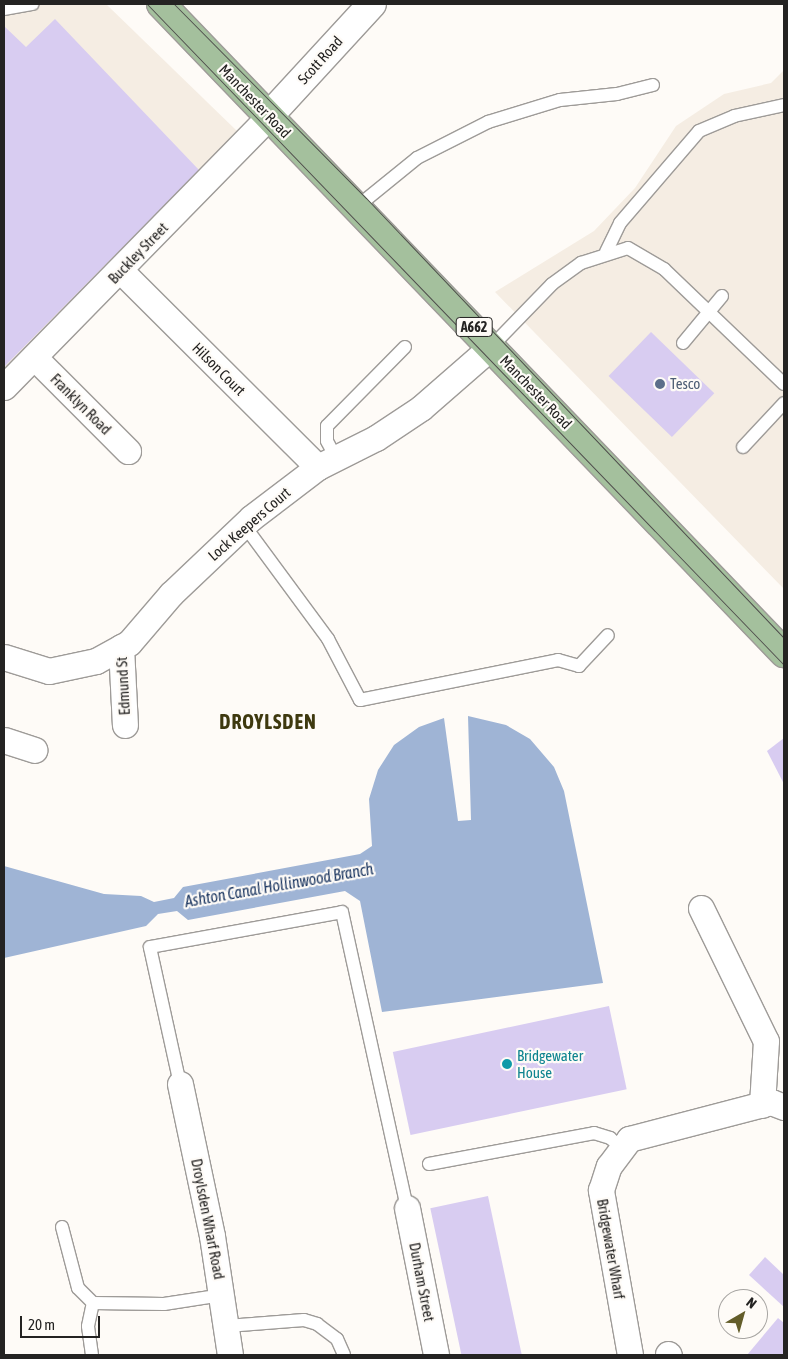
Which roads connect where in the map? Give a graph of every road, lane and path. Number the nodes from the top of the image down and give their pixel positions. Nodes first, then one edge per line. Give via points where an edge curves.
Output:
1 (33, 4) edge
2 (161, 4) edge
3 (372, 4) edge
4 (4, 9) edge
5 (654, 85) dead end
6 (784, 105) edge
7 (269, 116) junction
8 (358, 206) junction
9 (606, 252) junction
10 (121, 271) junction
11 (722, 296) dead end
12 (710, 313) junction
13 (683, 343) dead end
14 (492, 346) junction
15 (405, 347) dead end
16 (34, 357) junction
17 (784, 384) edge
18 (4, 387) edge
19 (784, 403) edge
20 (743, 446) dead end
21 (128, 451) dead end
22 (327, 462) junction
23 (244, 525) junction
24 (608, 635) dead end
25 (121, 647) junction
26 (784, 653) edge
27 (4, 657) edge
28 (125, 725) dead end
29 (4, 740) edge
30 (34, 750) dead end
31 (701, 908) dead end
32 (180, 1084) joint
33 (773, 1106) edge
34 (622, 1148) junction
35 (429, 1164) dead end
36 (407, 1208) joint
37 (62, 1227) dead end
38 (223, 1295) junction
39 (93, 1303) junction
40 (227, 1326) junction
41 (92, 1355) edge
42 (230, 1355) edge
43 (344, 1355) edge
44 (436, 1355) edge
45 (630, 1355) edge

1 - 4 lane
2 - 7 main road, Manchester Road / A662
3 - 7 street, Scott Road
5 - 8 lane via 617,94 560,100 488,122 417,158
6 - 9 lane via 734,116 699,131 620,223
7 - 8 main road, Manchester Road / A662
7 - 10 street, Buckley Street
8 - 14 main road, Manchester Road / A662
9 - 12 lane via 628,248 664,269
9 - 14 lane via 581,262 552,284
10 - 16 street, Buckley Street
10 - 22 street, Hilson Court
11 - 12 lane
12 - 13 lane
12 - 17 lane
14 - 22 street, Lock Keepers Court via 421,408 376,438
14 - 26 main road, Manchester Road / A662
15 - 22 lane via 327,426
16 - 18 street, Buckley Street
16 - 21 street, Franklyn Road
19 - 20 lane
22 - 23 street, Lock Keepers Court
23 - 24 lane via 328,640 360,700 558,660 580,666
23 - 25 street, Lock Keepers Court
25 - 27 street, Lock Keepers Court via 96,661 49,671
25 - 28 street, Edmund St
29 - 30 street
31 - 33 street, Bridgewater Wharf via 766,1041
32 - 36 lane via 150,947 342,912
32 - 38 street, Droylsden Wharf Road
33 - 34 street, Bridgewater Wharf via 668,1126 629,1139
34 - 35 lane via 610,1138 594,1133
34 - 45 street, Bridgewater Wharf via 608,1166 601,1190
36 - 44 street, Durham Street
37 - 39 lane via 78,1288
38 - 39 lane via 164,1304
38 - 40 street, Droylsden Wharf Road
39 - 41 lane via 88,1326
40 - 42 street, Droylsden Wharf Road
40 - 43 lane via 304,1320 317,1324 336,1339

